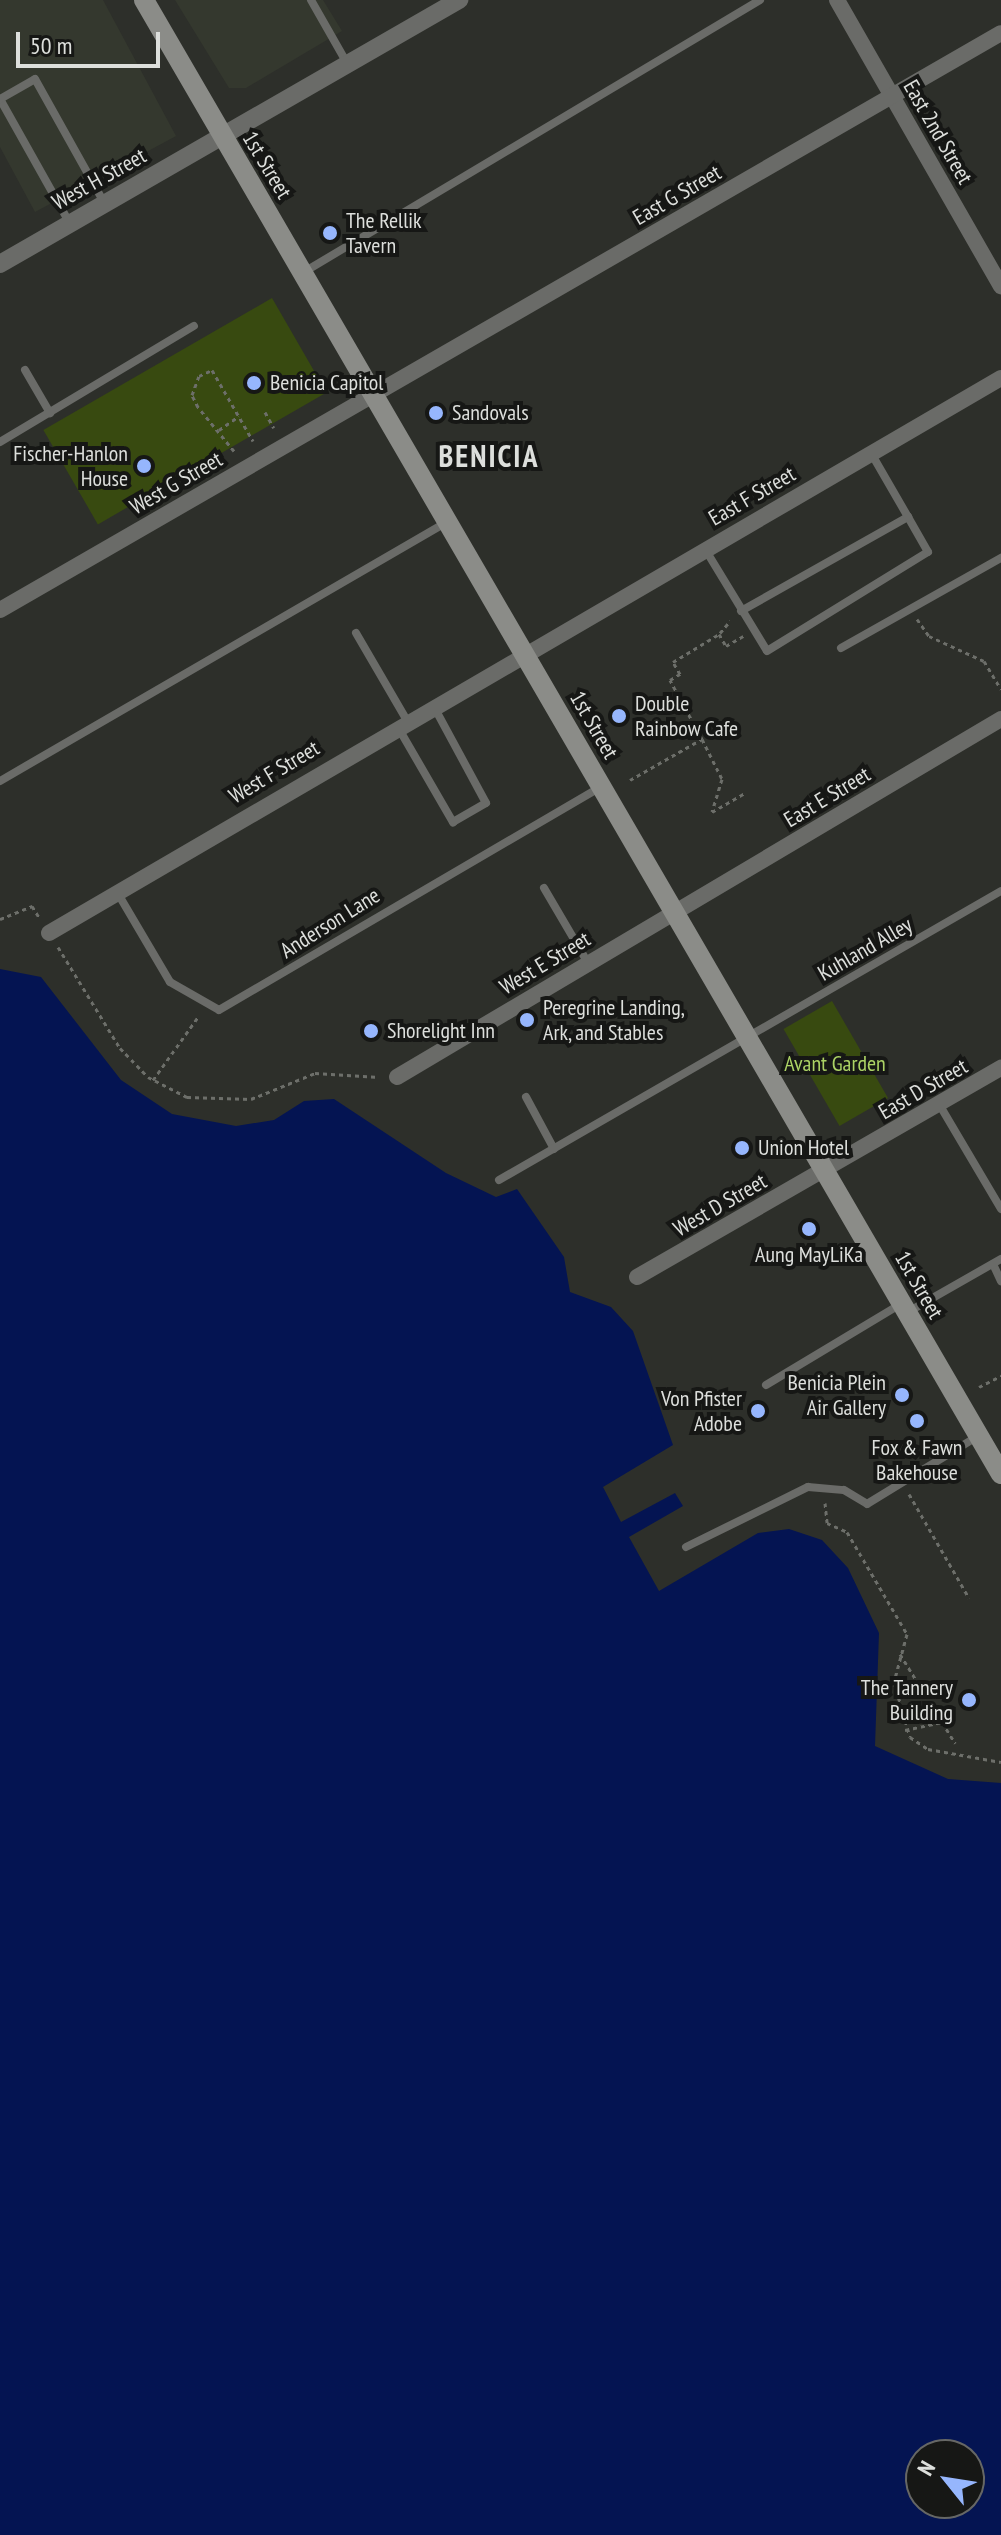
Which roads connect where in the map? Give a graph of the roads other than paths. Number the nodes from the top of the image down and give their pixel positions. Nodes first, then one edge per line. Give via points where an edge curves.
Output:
1 (311, 0) edge
2 (459, 0) edge
3 (760, 0) edge
4 (837, 0) edge
5 (150, 2) edge
6 (1001, 33) edge
7 (348, 64) junction
8 (892, 97) junction
9 (223, 137) junction
10 (105, 204) junction
11 (70, 223) junction
12 (0, 264) edge
13 (303, 273) junction
14 (1001, 286) edge
15 (194, 326) dead end
16 (25, 370) dead end
17 (1001, 378) edge
18 (374, 395) junction
19 (50, 413) junction
20 (0, 442) edge
21 (871, 452) junction
22 (908, 517) junction
23 (448, 521) junction
24 (705, 549) junction
25 (1001, 558) edge
26 (0, 610) edge
27 (741, 611) junction
28 (356, 633) dead end
29 (841, 648) dead end
30 (524, 652) junction
31 (432, 703) junction
32 (1001, 719) edge
33 (402, 722) junction
34 (0, 781) edge
35 (602, 786) junction
36 (544, 888) dead end
37 (117, 891) junction
38 (1001, 891) edge
39 (674, 912) junction
40 (49, 933) road end
41 (588, 963) junction
42 (747, 1037) junction
43 (1001, 1068) edge
44 (397, 1077) road end
45 (526, 1097) dead end
46 (939, 1104) junction
47 (554, 1149) junction
48 (825, 1171) junction
49 (499, 1180) dead end
50 (1001, 1209) edge
51 (997, 1262) edge
52 (637, 1277) dead end
53 (1001, 1281) edge
54 (904, 1308) junction
55 (766, 1385) dead end
56 (979, 1436) junction
57 (1001, 1474) edge
58 (686, 1547) dead end

1 - 7 lane
2 - 7 street, West H Street
3 - 13 lane
4 - 8 street, East 2nd Street
5 - 9 main road, 1st Street
6 - 8 street, East G Street
7 - 9 street, West H Street
8 - 14 street, East 2nd Street
8 - 18 street, East G Street
9 - 10 street, West H Street
9 - 13 main road, 1st Street
10 - 11 street, West H Street
10 - 11 lane via 35,79 0,99
11 - 12 street, West H Street
13 - 18 main road, 1st Street
15 - 19 lane
16 - 19 lane
17 - 21 street, East F Street
18 - 23 main road, 1st Street
18 - 26 street, West G Street
19 - 20 lane
21 - 22 lane
21 - 24 street, East F Street
22 - 27 lane
22 - 27 lane via 928,552 767,651
23 - 30 main road, 1st Street
23 - 34 lane
24 - 27 lane
24 - 30 street, East F Street
25 - 29 lane
28 - 33 lane
30 - 31 street, West F Street
30 - 35 main road, 1st Street
31 - 33 street, West F Street
31 - 33 lane via 486,803 453,822
32 - 39 street, East E Street
33 - 37 street, West F Street
35 - 37 lane, Anderson Lane via 219,1010 170,982
35 - 39 main road, 1st Street
36 - 41 lane
37 - 40 street, West F Street
38 - 42 lane, Kuhland Alley
39 - 41 street, West E Street
39 - 42 main road, 1st Street
41 - 44 street, West E Street
42 - 47 lane, Kuhland Alley
42 - 48 main road, 1st Street
43 - 46 street, East D Street
45 - 47 lane
46 - 48 street, East D Street
46 - 50 lane
47 - 49 lane, Kuhland Alley
48 - 52 street, West D Street
48 - 54 main road, 1st Street
51 - 53 lane
51 - 54 lane
54 - 55 lane
54 - 56 main road, 1st Street
56 - 57 main road, 1st Street
56 - 58 lane via 867,1504 826,1485 778,1497

